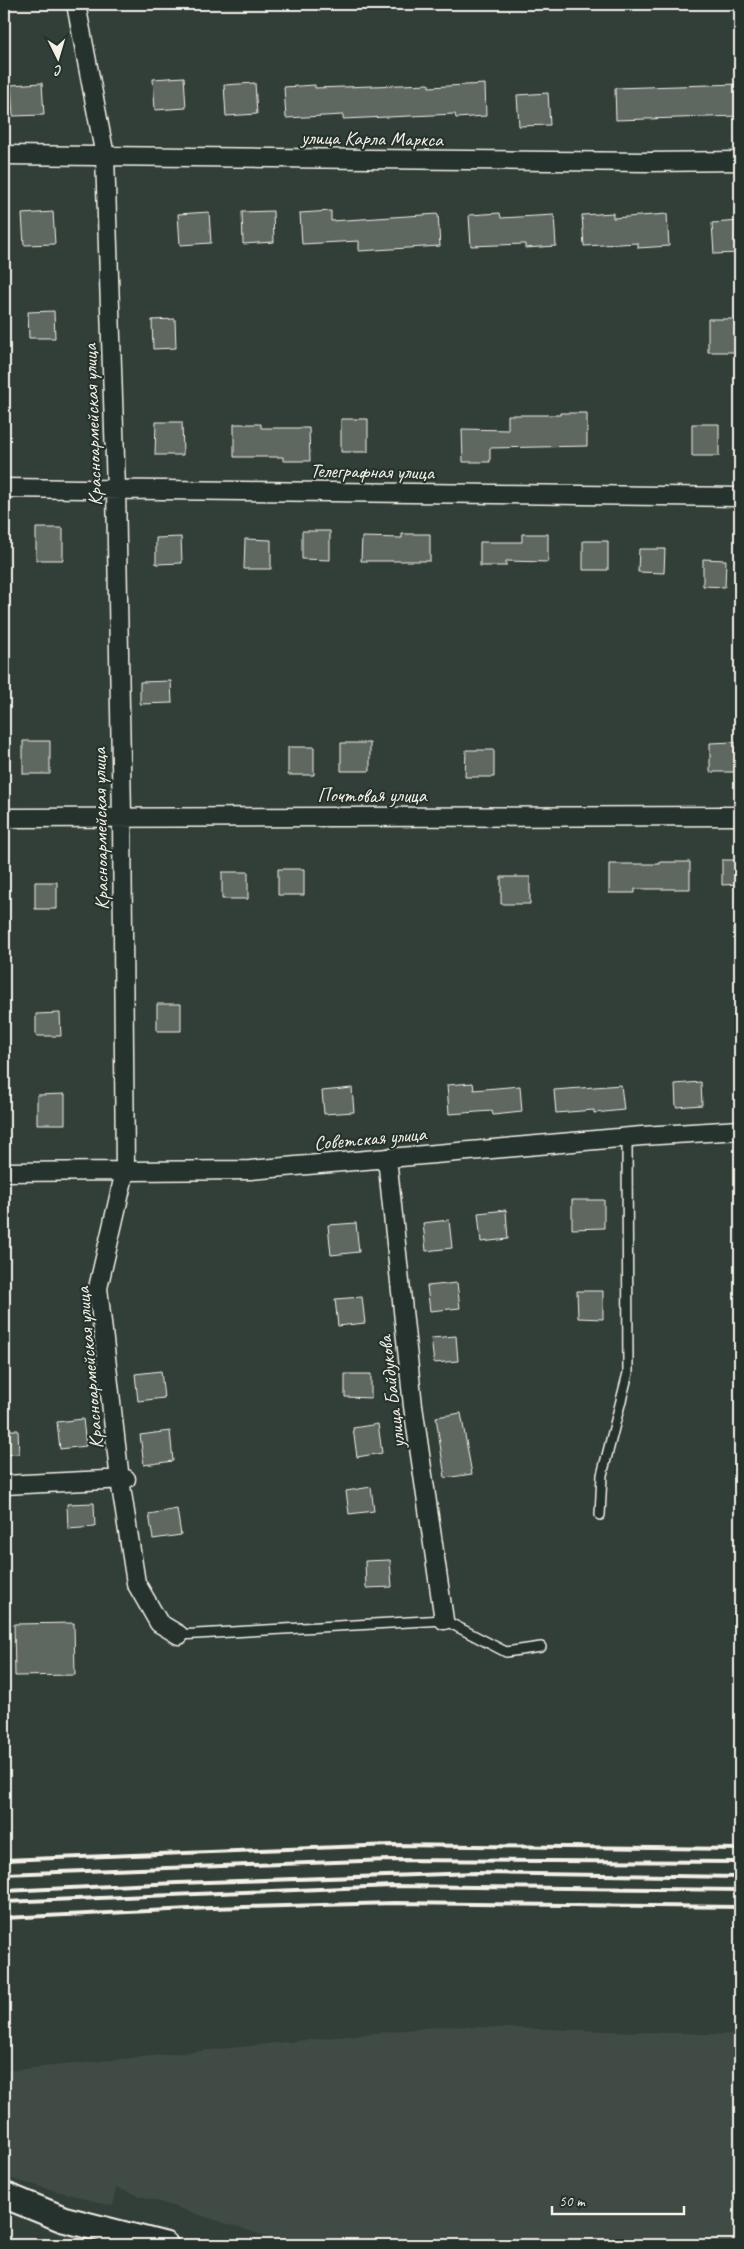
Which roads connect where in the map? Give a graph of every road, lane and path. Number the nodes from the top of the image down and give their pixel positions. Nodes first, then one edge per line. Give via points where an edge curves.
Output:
1 (76, 4) edge
2 (4, 155) edge
3 (105, 156) junction
4 (740, 161) edge
5 (4, 488) edge
6 (116, 489) junction
7 (740, 497) edge
8 (740, 816) edge
9 (122, 817) junction
10 (4, 818) edge
11 (740, 1130) edge
12 (627, 1137) junction
13 (387, 1158) junction
14 (125, 1171) junction
15 (4, 1172) edge
16 (123, 1480) junction
17 (4, 1485) edge
18 (600, 1515) dead end
19 (444, 1620) junction
20 (179, 1635) joint
21 (541, 1647) dead end
22 (4, 2195) edge
23 (165, 2245) edge

1 - 3 street, Красноармейская улица
2 - 3 street, улица Карла Маркса
3 - 4 street, улица Карла Маркса
3 - 6 street, Красноармейская улица
5 - 6 street, Телеграфная улица
6 - 7 street, Телеграфная улица
6 - 9 street, Красноармейская улица
8 - 9 street, Почтовая улица
9 - 10 street, Почтовая улица
9 - 14 street, Красноармейская улица
11 - 12 street, Советская улица
12 - 13 street, Советская улица
12 - 18 lane via 628,1373 602,1475
13 - 14 street, Советская улица via 250,1170
13 - 19 street, улица Байдукова via 413,1406
14 - 15 street, Советская улица
14 - 16 street, Красноармейская улица via 98,1288
16 - 17 street
16 - 20 street, Красноармейская улица via 136,1583 159,1623
19 - 20 lane
19 - 21 lane via 506,1652
22 - 23 street via 63,2219

